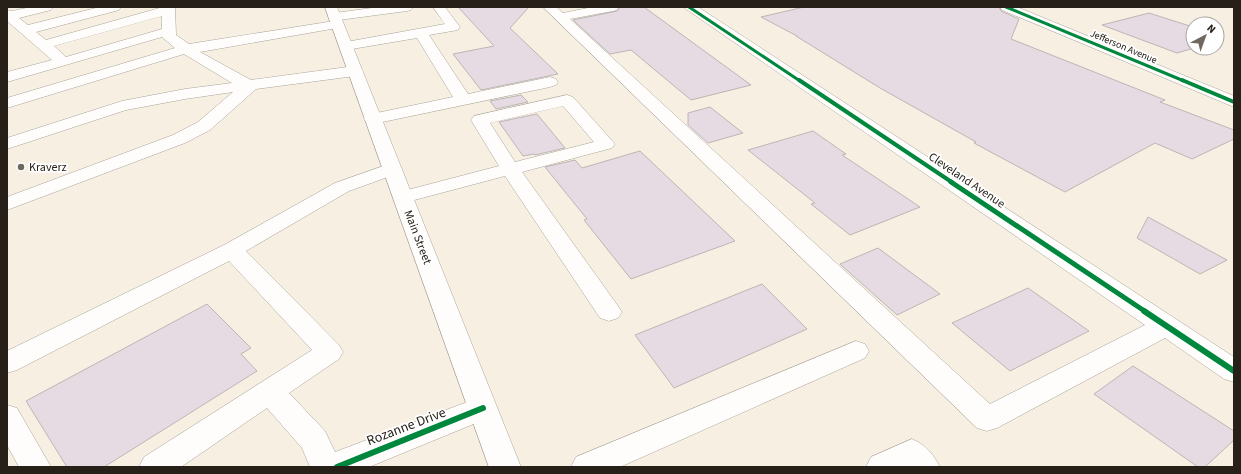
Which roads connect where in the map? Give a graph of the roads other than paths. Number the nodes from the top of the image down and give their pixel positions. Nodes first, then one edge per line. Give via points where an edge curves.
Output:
1 (47, 7) edge
2 (115, 7) edge
3 (407, 7) edge
4 (440, 7) edge
5 (613, 7) edge
6 (689, 7) edge
7 (1006, 7) edge
8 (170, 9) edge
9 (555, 12) edge
10 (8, 15) edge
11 (330, 15) edge
12 (302, 17) dead end
13 (26, 30) junction
14 (169, 31) junction
15 (421, 33) junction
16 (43, 45) junction
17 (346, 46) junction
18 (186, 49) junction
19 (63, 62) junction
20 (355, 71) junction
21 (7, 77) edge
22 (550, 82) dead end
23 (250, 86) junction
24 (463, 100) junction
25 (1234, 102) edge
26 (7, 103) edge
27 (373, 119) junction
28 (7, 144) edge
29 (392, 169) junction
30 (511, 170) junction
31 (403, 197) junction
32 (7, 204) edge
33 (232, 250) junction
34 (609, 312) dead end
35 (1166, 325) junction
36 (856, 350) dead end
37 (7, 363) edge
38 (1234, 371) edge
39 (270, 392) junction
40 (483, 408) junction
41 (7, 417) edge
42 (35, 467) edge
43 (154, 467) edge
44 (326, 467) edge
45 (337, 467) edge
46 (505, 467) edge
47 (587, 467) edge
48 (882, 467) edge
49 (924, 467) edge

1 - 10 street
2 - 13 street
3 - 11 street
4 - 15 street via 453,27
5 - 9 street
6 - 35 street, Cleveland Avenue
7 - 25 street, Jefferson Avenue
8 - 14 street
8 - 16 street
9 - 35 street via 987,420
10 - 13 street
11 - 17 street, Main Street
11 - 18 street via 212,46
12 - 18 street via 229,33
13 - 16 street
14 - 18 street via 169,37
14 - 19 street
15 - 17 street
15 - 24 street
16 - 19 street
17 - 20 street, Main Street
18 - 23 street
18 - 26 street
19 - 21 street
20 - 23 street
20 - 27 street, Main Street
22 - 24 street
23 - 28 street via 185,94 122,106
23 - 32 street via 204,126 179,139
24 - 27 street
27 - 29 street, Main Street
29 - 31 street, Main Street
29 - 33 street via 342,187
30 - 30 street via 606,144 567,100 480,120
30 - 31 street
30 - 34 street
31 - 40 street, Main Street
33 - 37 street
33 - 39 street via 330,352
35 - 38 street, Cleveland Avenue
36 - 47 street
39 - 43 street
39 - 44 street via 314,440
40 - 45 street, Rozanne Drive
40 - 46 street, Main Street
41 - 42 street
48 - 49 street via 912,453

